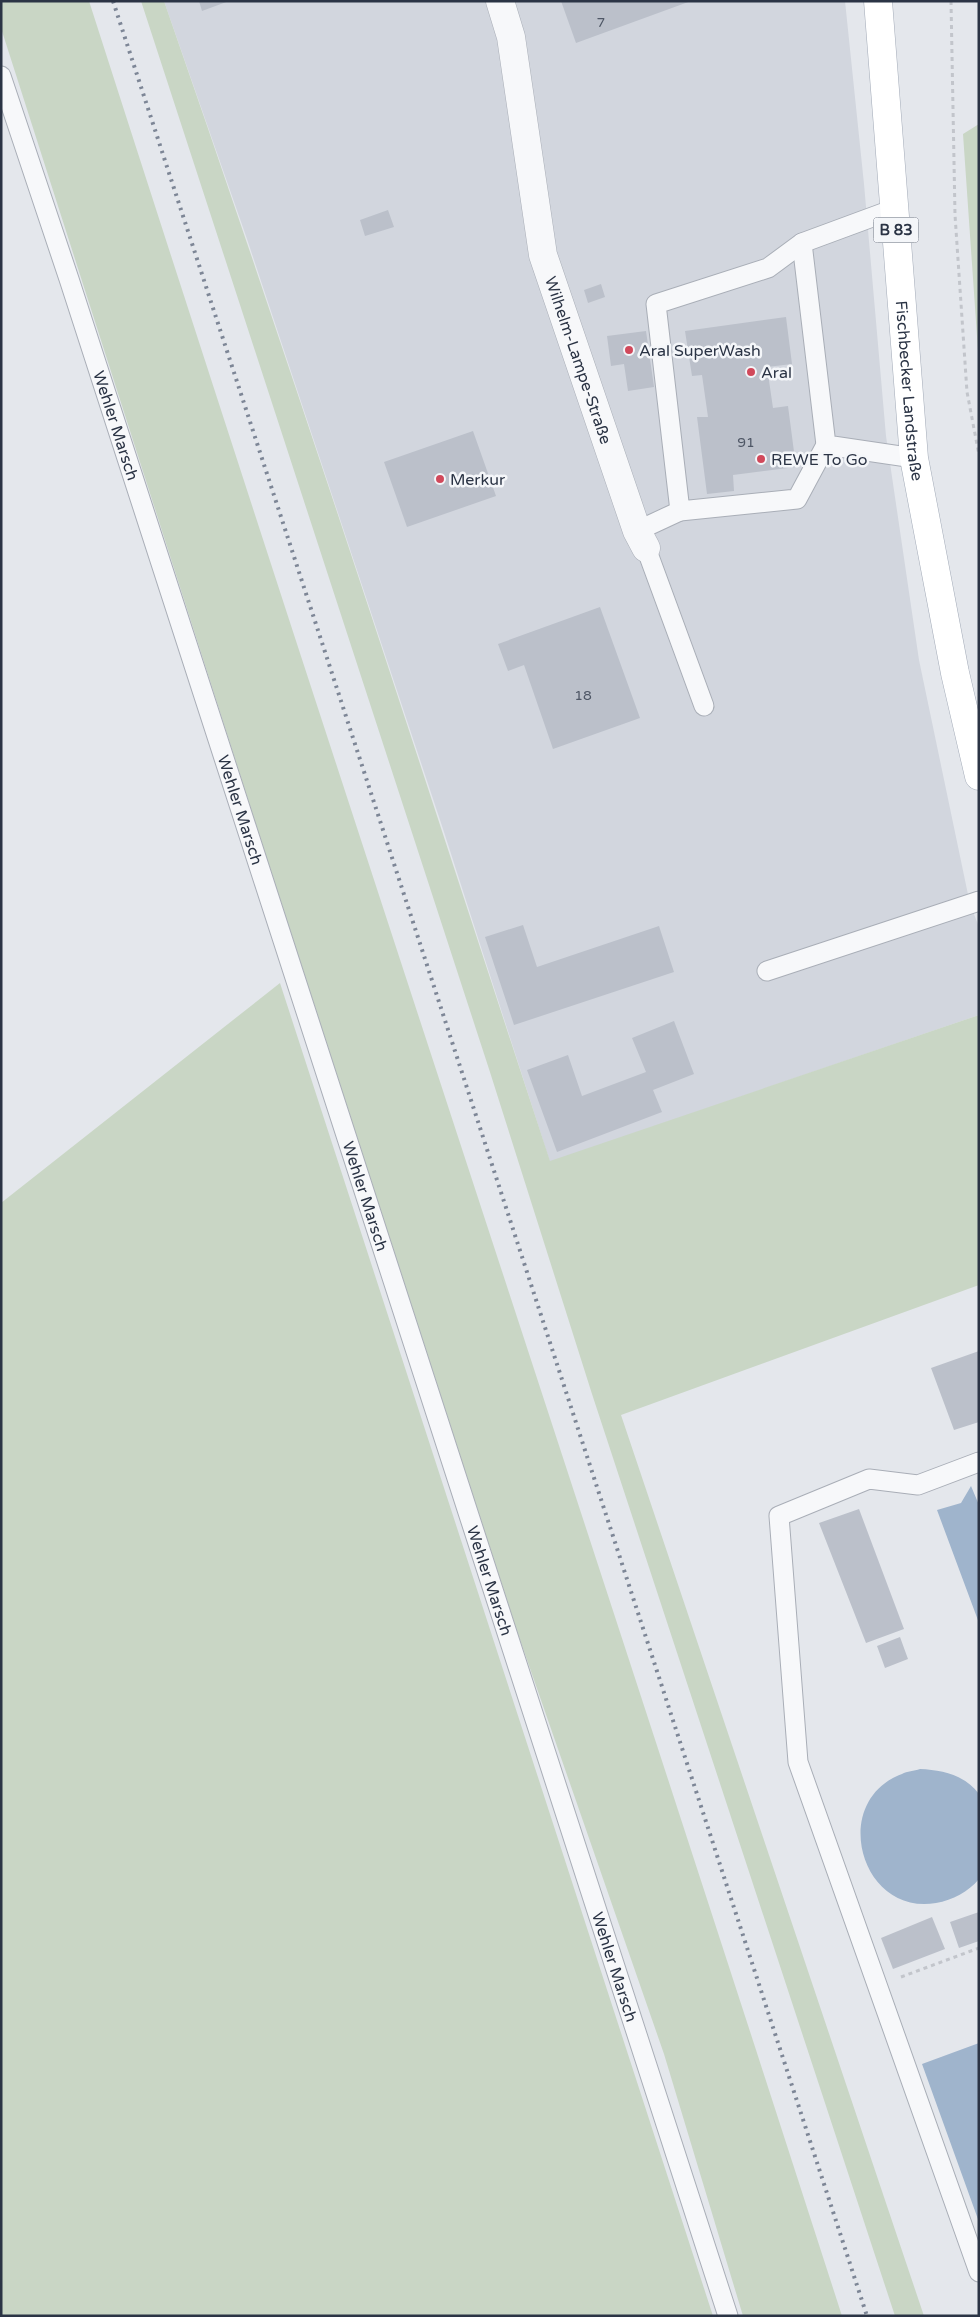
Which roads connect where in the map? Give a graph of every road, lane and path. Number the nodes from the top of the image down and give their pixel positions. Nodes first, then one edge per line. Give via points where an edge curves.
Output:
1 (500, 1) edge
2 (878, 1) edge
3 (951, 1) edge
4 (1, 76) edge
5 (894, 209) junction
6 (802, 243) junction
7 (826, 445) junction
8 (979, 455) edge
9 (914, 458) junction
10 (680, 511) junction
11 (641, 540) junction
12 (704, 706) dead end
13 (979, 776) edge
14 (979, 901) edge
15 (767, 971) dead end
16 (979, 1462) edge
17 (979, 1948) edge
18 (877, 1986) junction
19 (979, 2272) edge
20 (728, 2316) edge

1 - 11 street, Wilhelm-Lampe-Straße via 512,37 543,255
2 - 5 main road, Fischbecker Landstraße / B 83
3 - 8 path via 955,215 967,392
4 - 20 lane, Wehler Marsch
5 - 6 lane
5 - 9 main road, Fischbecker Landstraße / B 83
6 - 7 lane
6 - 10 lane via 768,268 656,304
7 - 9 lane
7 - 10 lane via 797,499
9 - 13 main road, Fischbecker Landstraße / B 83 via 955,673
10 - 11 lane
11 - 12 lane, Wilhelm-Lampe-Straße
14 - 15 lane
16 - 18 lane via 918,1485 869,1479 779,1516 798,1762
17 - 18 path
18 - 19 lane

